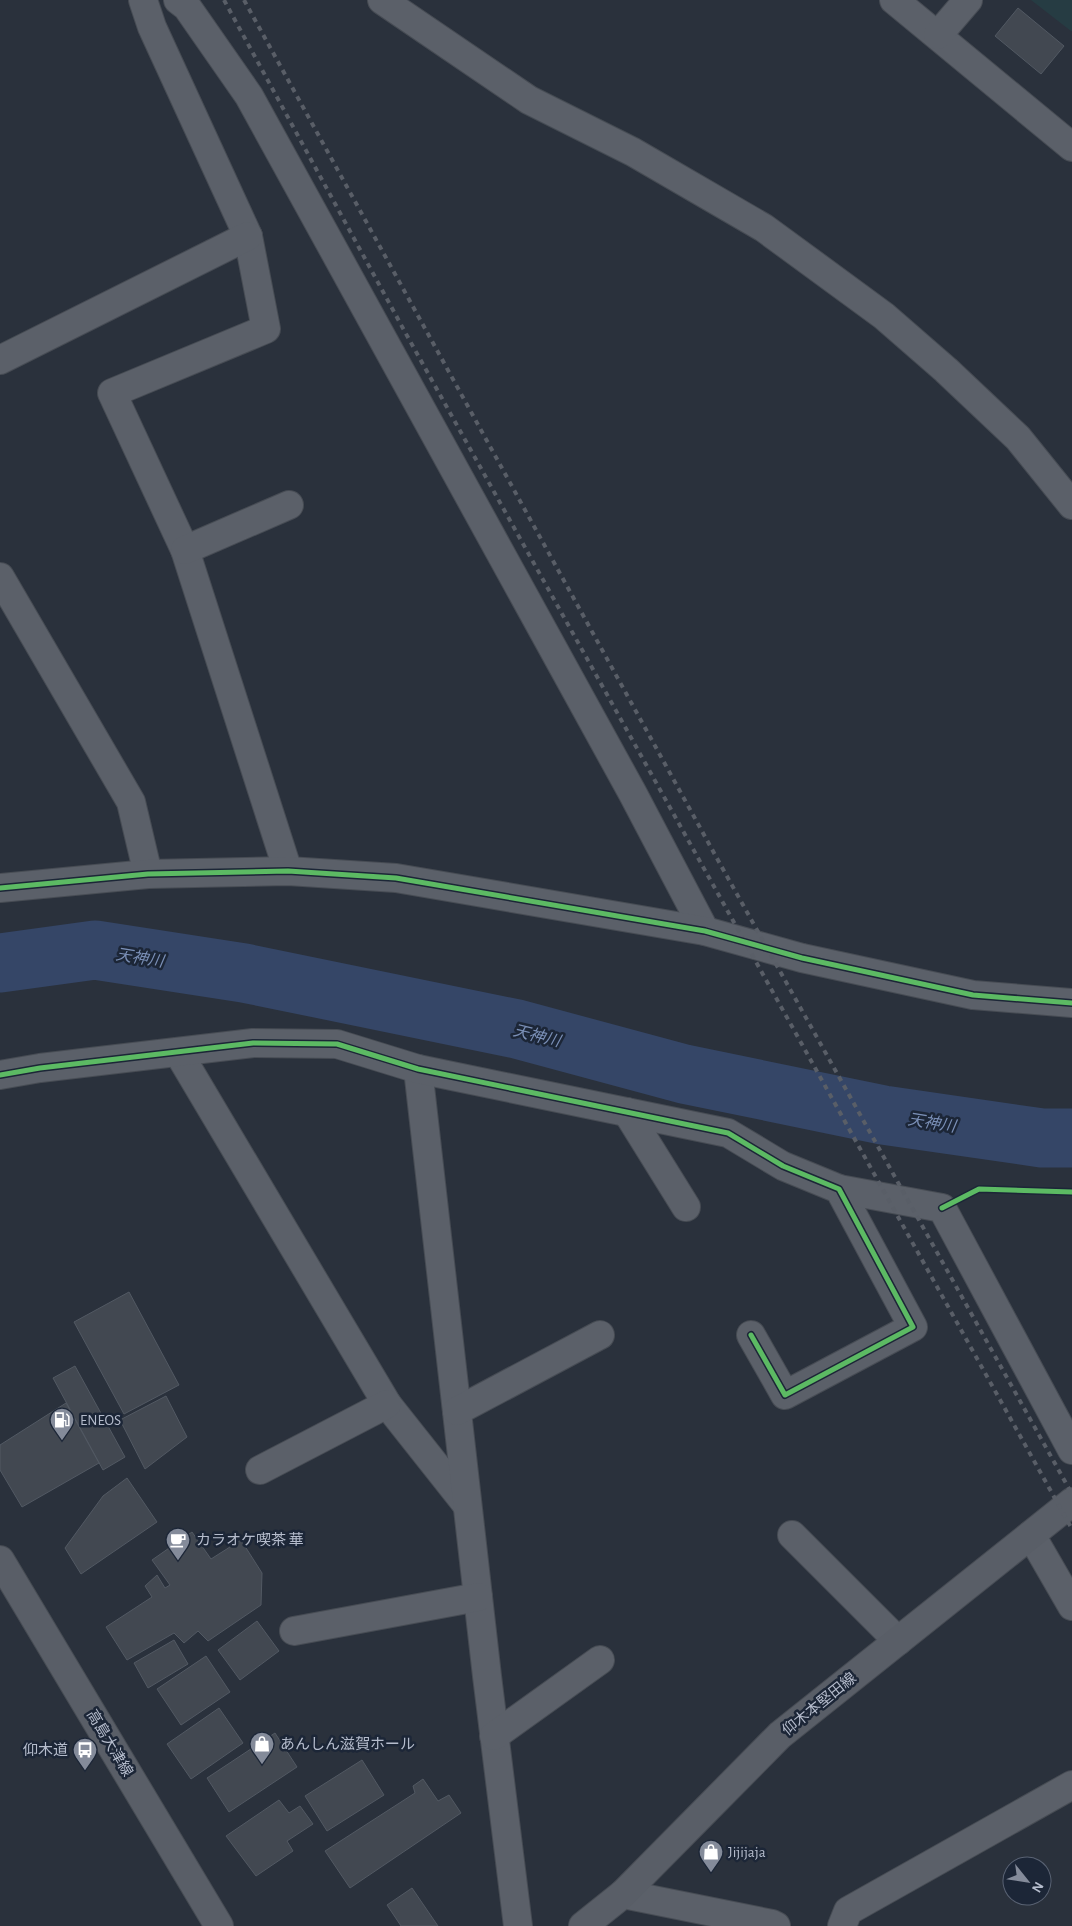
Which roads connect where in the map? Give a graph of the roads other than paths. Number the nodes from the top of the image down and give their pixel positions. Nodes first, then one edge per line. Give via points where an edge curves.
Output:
1 (143, 0) edge
2 (178, 0) edge
3 (382, 0) edge
4 (894, 0) edge
5 (968, 0) edge
6 (938, 35) junction
7 (1072, 147) edge
8 (248, 236) junction
9 (0, 360) edge
10 (288, 505) dead end
11 (1072, 505) edge
12 (185, 550) junction
13 (0, 577) edge
14 (288, 871) junction
15 (148, 874) junction
16 (0, 888) edge
17 (705, 931) junction
18 (1072, 1003) edge
19 (178, 1052) junction
20 (418, 1069) junction
21 (0, 1075) edge
22 (627, 1112) junction
23 (839, 1188) junction
24 (686, 1208) dead end
25 (600, 1335) dead end
26 (751, 1335) dead end
27 (387, 1404) junction
28 (456, 1411) junction
29 (1072, 1450) edge
30 (260, 1470) dead end
31 (1072, 1502) edge
32 (467, 1505) junction
33 (792, 1535) dead end
34 (1031, 1535) junction
35 (0, 1560) edge
36 (478, 1597) junction
37 (1072, 1606) edge
38 (294, 1631) dead end
39 (898, 1641) junction
40 (600, 1660) dead end
41 (494, 1736) junction
42 (1072, 1785) edge
43 (623, 1894) junction
44 (219, 1926) edge
45 (518, 1926) edge
46 (584, 1926) edge
47 (776, 1926) edge
48 (842, 1926) edge

1 - 8 street via 152,27
2 - 17 street via 187,7 249,96
3 - 11 street via 529,100 632,152 764,228 884,316 946,370 1018,438
4 - 6 street
5 - 6 street
6 - 7 street
8 - 9 street
8 - 12 street via 266,329 112,393
10 - 12 street
12 - 14 street
13 - 15 street via 131,802
14 - 15 street
14 - 17 street via 396,878
15 - 16 street
17 - 18 street via 802,958 974,995
19 - 20 street via 253,1043 336,1044
19 - 21 street
19 - 27 street
20 - 22 street
20 - 28 street
22 - 23 street via 728,1133 783,1166
22 - 24 street
23 - 26 street via 913,1327 785,1395
23 - 29 street via 942,1208
25 - 28 street
27 - 30 street
27 - 32 street
28 - 32 street
31 - 34 main road, 仰木本堅田線
32 - 36 street
33 - 39 street
34 - 37 street
34 - 39 main road, 仰木本堅田線
35 - 44 main road, 高島大津線
36 - 38 street
36 - 41 street
39 - 43 main road, 仰木本堅田線 via 780,1734
40 - 41 street
41 - 45 street
42 - 48 street via 848,1911
43 - 46 main road, 仰木本堅田線
43 - 47 street

